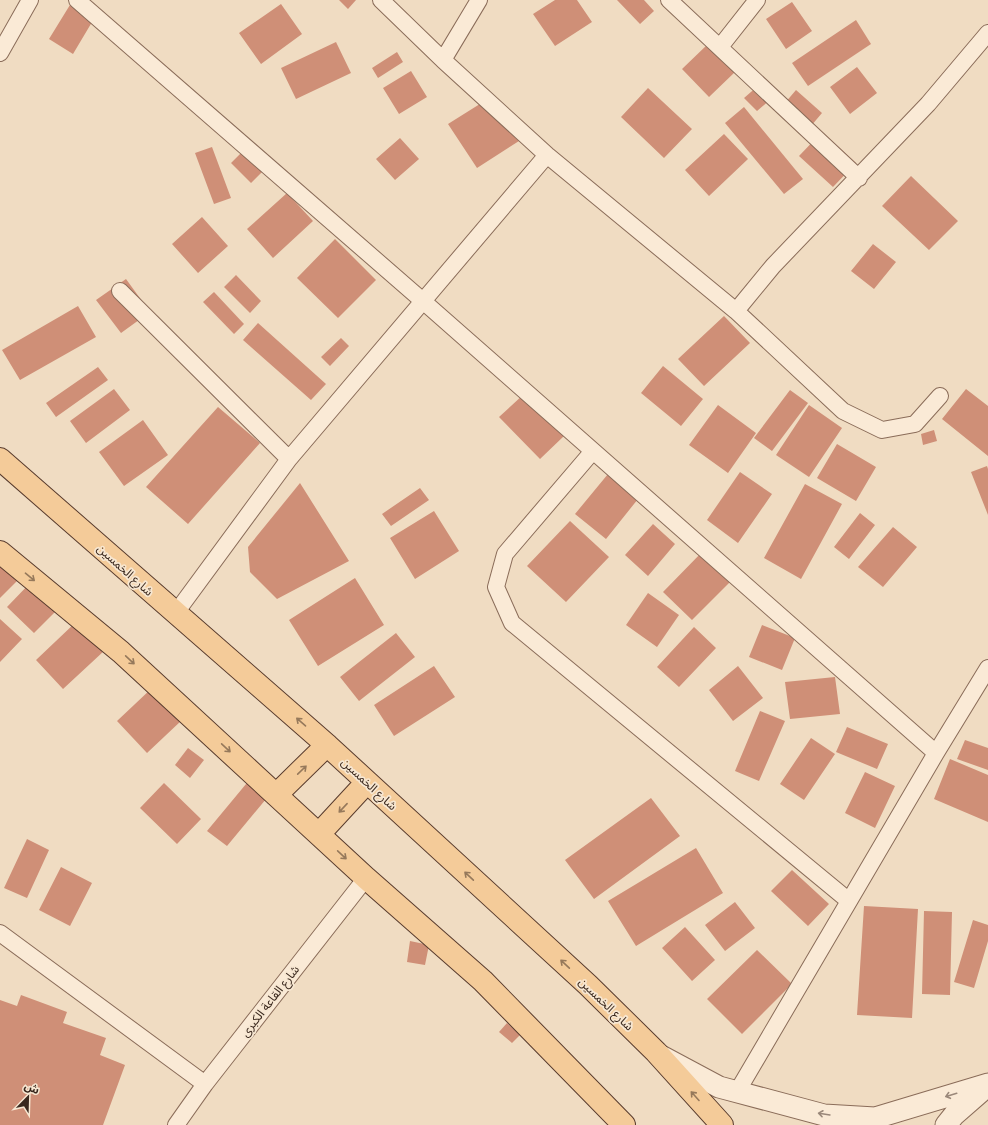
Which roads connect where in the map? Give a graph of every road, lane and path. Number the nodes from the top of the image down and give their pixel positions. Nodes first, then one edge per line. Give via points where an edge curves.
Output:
1 (30, 0) edge
2 (77, 0) edge
3 (381, 0) edge
4 (479, 0) edge
5 (669, 0) edge
6 (757, 0) edge
7 (988, 33) edge
8 (720, 47) junction
9 (0, 53) edge
10 (443, 60) junction
11 (547, 155) junction
12 (859, 178) junction
13 (120, 291) dead end
14 (424, 302) junction
15 (736, 311) junction
16 (940, 396) dead end
17 (593, 451) junction
18 (0, 459) edge
19 (289, 459) junction
20 (0, 552) edge
21 (175, 614) junction
22 (988, 668) edge
23 (327, 745) junction
24 (936, 753) junction
25 (367, 782) junction
26 (276, 795) junction
27 (319, 834) junction
28 (366, 878) junction
29 (849, 901) junction
30 (0, 933) edge
31 (656, 1052) junction
32 (205, 1084) junction
33 (988, 1085) edge
34 (737, 1092) junction
35 (176, 1125) edge
36 (624, 1125) edge
37 (722, 1125) edge
38 (946, 1125) edge
39 (966, 1125) edge

1 - 9 street
2 - 14 street
3 - 10 street
4 - 10 street
5 - 8 street
6 - 8 street
7 - 12 street via 928,104
8 - 12 street
10 - 11 street
11 - 14 street
11 - 15 street
12 - 15 street via 773,266
13 - 19 street
14 - 17 street
14 - 19 street
15 - 16 street via 843,411 882,430 915,424
17 - 24 street
17 - 29 street via 505,554 496,587 512,623
18 - 21 main road, شارع الخمسين
19 - 21 street
20 -> 26 main road via 121,652
23 -> 21 main road, شارع الخمسين
22 - 24 street
23 - 25 main road, شارع الخمسين
26 -> 23 main road
24 - 29 street
25 -> 27 main road
31 -> 25 main road, شارع الخمسين via 588,985
26 - 27 main road
27 -> 28 main road
28 - 32 street, شارع القاعة الكبرى
28 - 36 main road via 483,981
29 - 34 street
30 - 32 street
31 - 34 street via 720,1087
37 -> 31 main road, شارع الخمسين
32 - 35 street, شارع القاعة الكبرى
33 -> 34 street via 875,1118 824,1115
33 - 38 street
33 - 39 street

